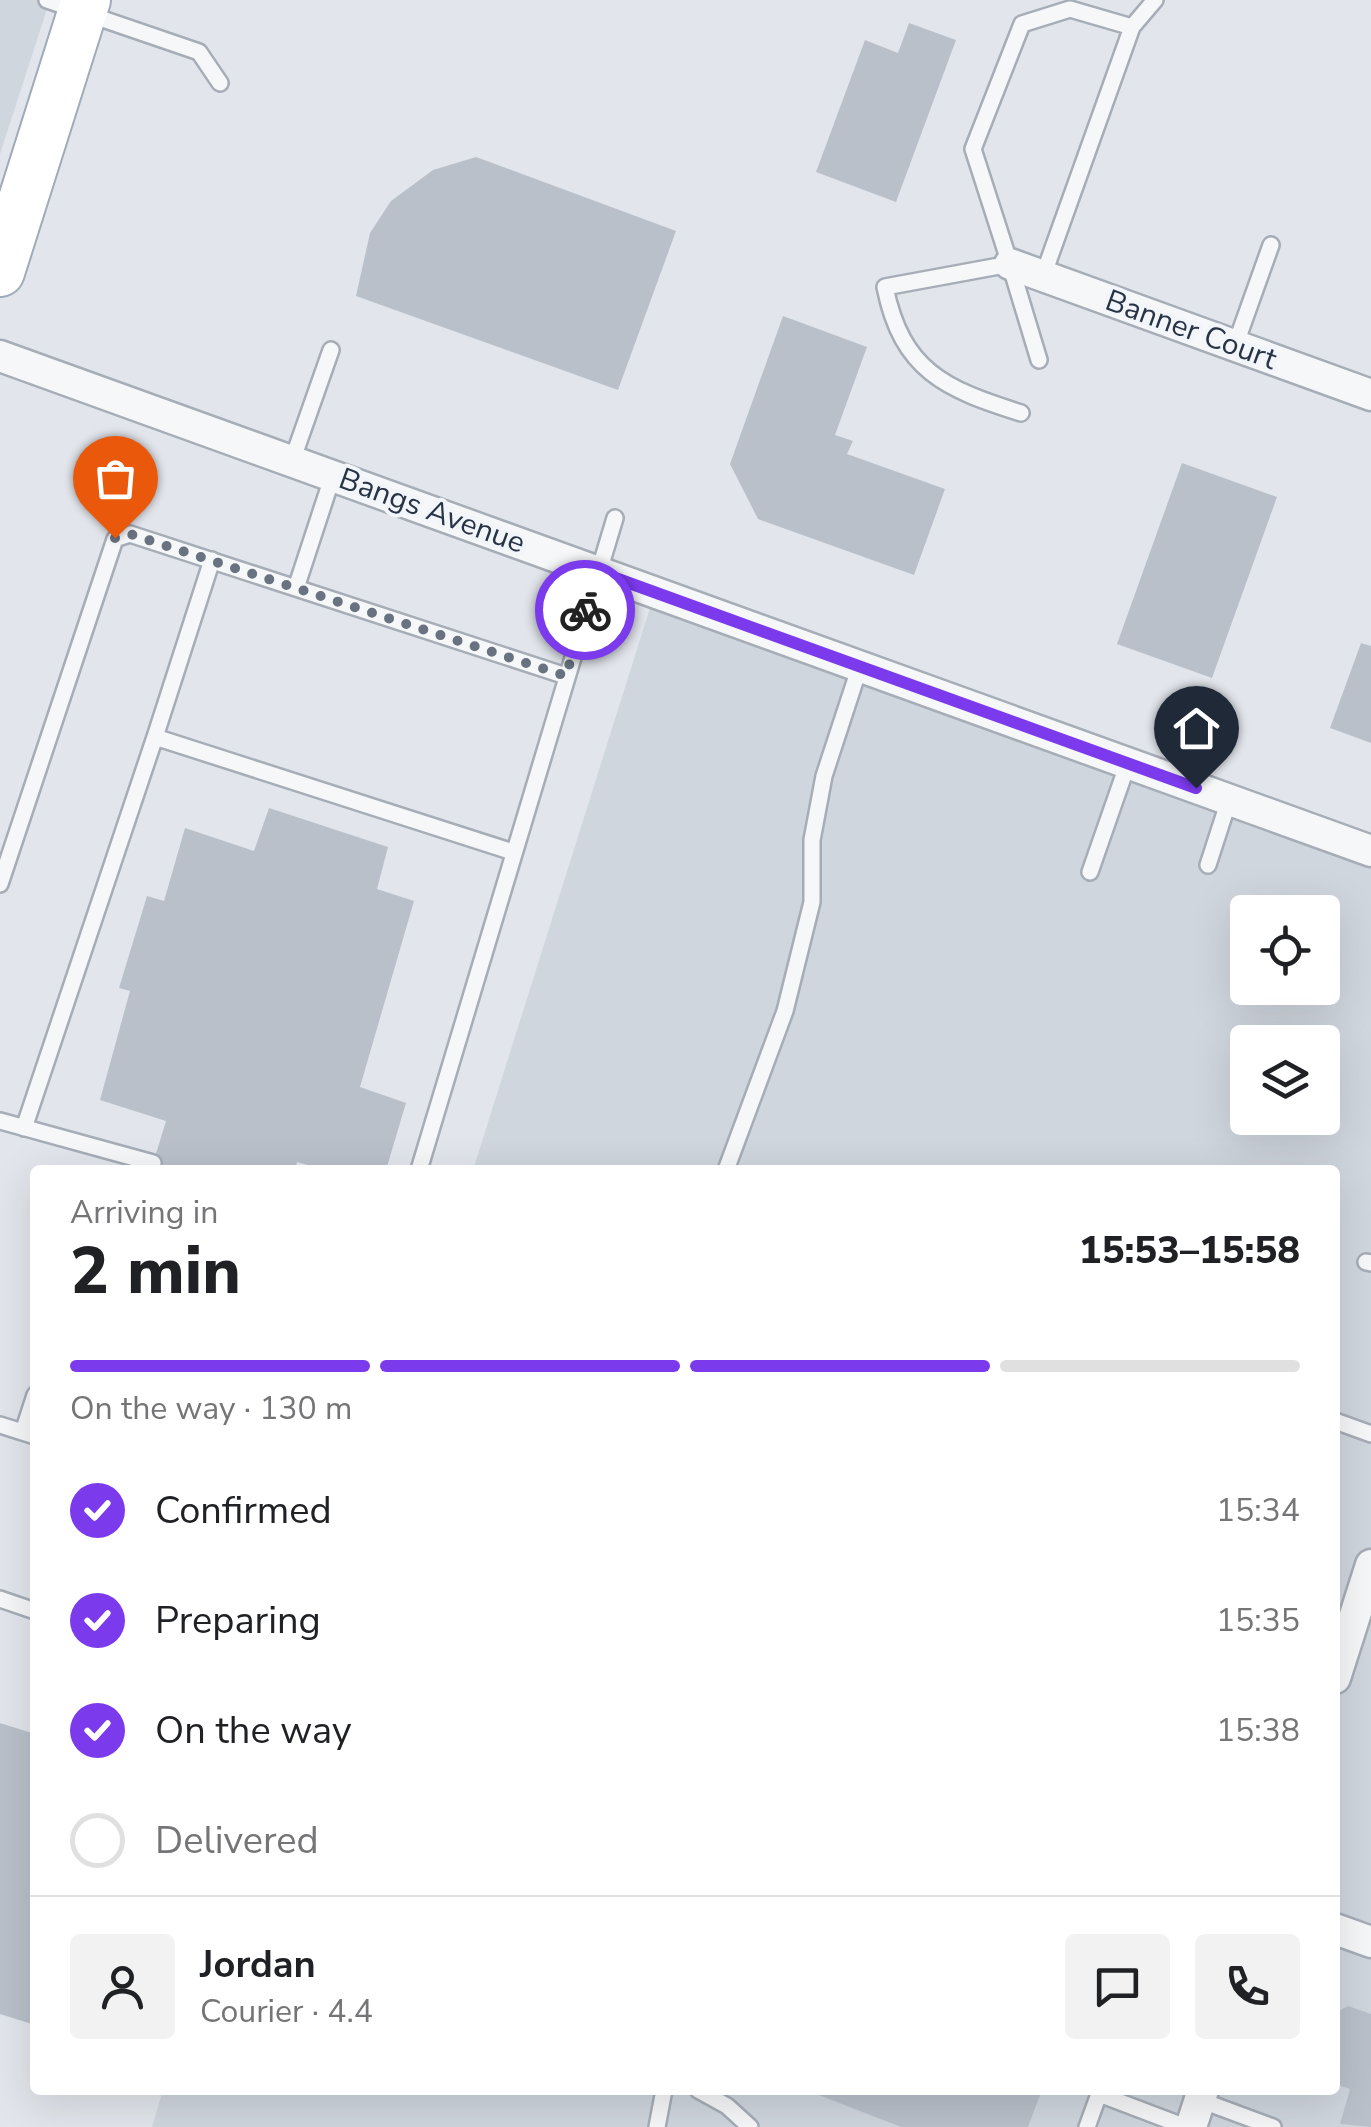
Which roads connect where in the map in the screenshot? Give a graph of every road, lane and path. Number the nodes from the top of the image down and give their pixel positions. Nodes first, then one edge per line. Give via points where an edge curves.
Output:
1 (1156, 0) edge
2 (72, 4) edge
3 (1132, 27) junction
4 (220, 82) dead end
5 (1271, 245) dead end
6 (1010, 264) junction
7 (0, 272) edge
8 (1043, 276) junction
9 (1235, 346) junction
10 (331, 350) dead end
11 (0, 356) edge
12 (1040, 360) dead end
13 (1371, 395) edge
14 (1021, 413) dead end
15 (292, 461) junction
16 (332, 475) junction
17 (616, 518) dead end
18 (212, 560) junction
19 (596, 571) junction
20 (296, 588) junction
21 (860, 666) junction
22 (566, 676) junction
23 (155, 737) junction
24 (1128, 762) junction
25 (1230, 800) junction
26 (1371, 851) edge
27 (513, 852) junction
28 (1208, 864) dead end
29 (1090, 872) dead end
30 (0, 884) edge
31 (0, 1121) edge
32 (24, 1128) junction
33 (111, 1152) junction
34 (153, 1163) dead end
35 (107, 1165) edge
36 (420, 1165) edge
37 (728, 1165) edge
38 (1340, 1424) edge
39 (0, 1425) edge
40 (29, 1434) edge
41 (1371, 1434) edge
42 (1371, 1565) edge
43 (0, 1599) edge
44 (30, 1609) edge
45 (1340, 1662) edge
46 (1340, 1931) edge
47 (1371, 1942) edge
48 (663, 2095) edge
49 (707, 2095) edge
50 (1099, 2095) edge
51 (1105, 2095) edge
52 (1195, 2111) edge
53 (657, 2127) edge
54 (750, 2127) edge
55 (1087, 2127) edge
56 (1274, 2127) edge

1 - 3 lane
2 - 4 lane via 199,52
2 - 7 main road
3 - 6 lane via 1070,8 1022,24 974,148
3 - 8 lane
5 - 9 lane
6 - 8 street, Banner Court
6 - 12 lane
6 - 14 lane via 885,286 892,319 927,373 960,394
8 - 9 street, Banner Court
9 - 13 street, Banner Court
10 - 15 lane
11 - 15 street, Bangs Avenue
15 - 16 street, Bangs Avenue
16 - 19 street, Bangs Avenue
16 - 20 lane
17 - 19 lane
18 - 20 lane
18 - 23 lane
18 - 30 lane via 130,534 115,538
19 - 21 street, Bangs Avenue
19 - 22 lane
20 - 22 lane
21 - 24 street, Bangs Avenue
21 - 37 lane via 824,776 812,840 812,902 785,1010
22 - 27 lane
23 - 27 lane
23 - 32 lane
24 - 25 street, Bangs Avenue
24 - 29 lane
25 - 26 street, Bangs Avenue
25 - 28 lane
27 - 36 lane
31 - 32 lane
32 - 33 lane
33 - 34 lane
33 - 35 lane
38 - 41 lane
39 - 40 lane
42 - 45 street
43 - 44 lane
46 - 47 street
48 - 53 lane
49 - 54 lane
50 - 55 lane
51 - 52 lane
52 - 56 lane

